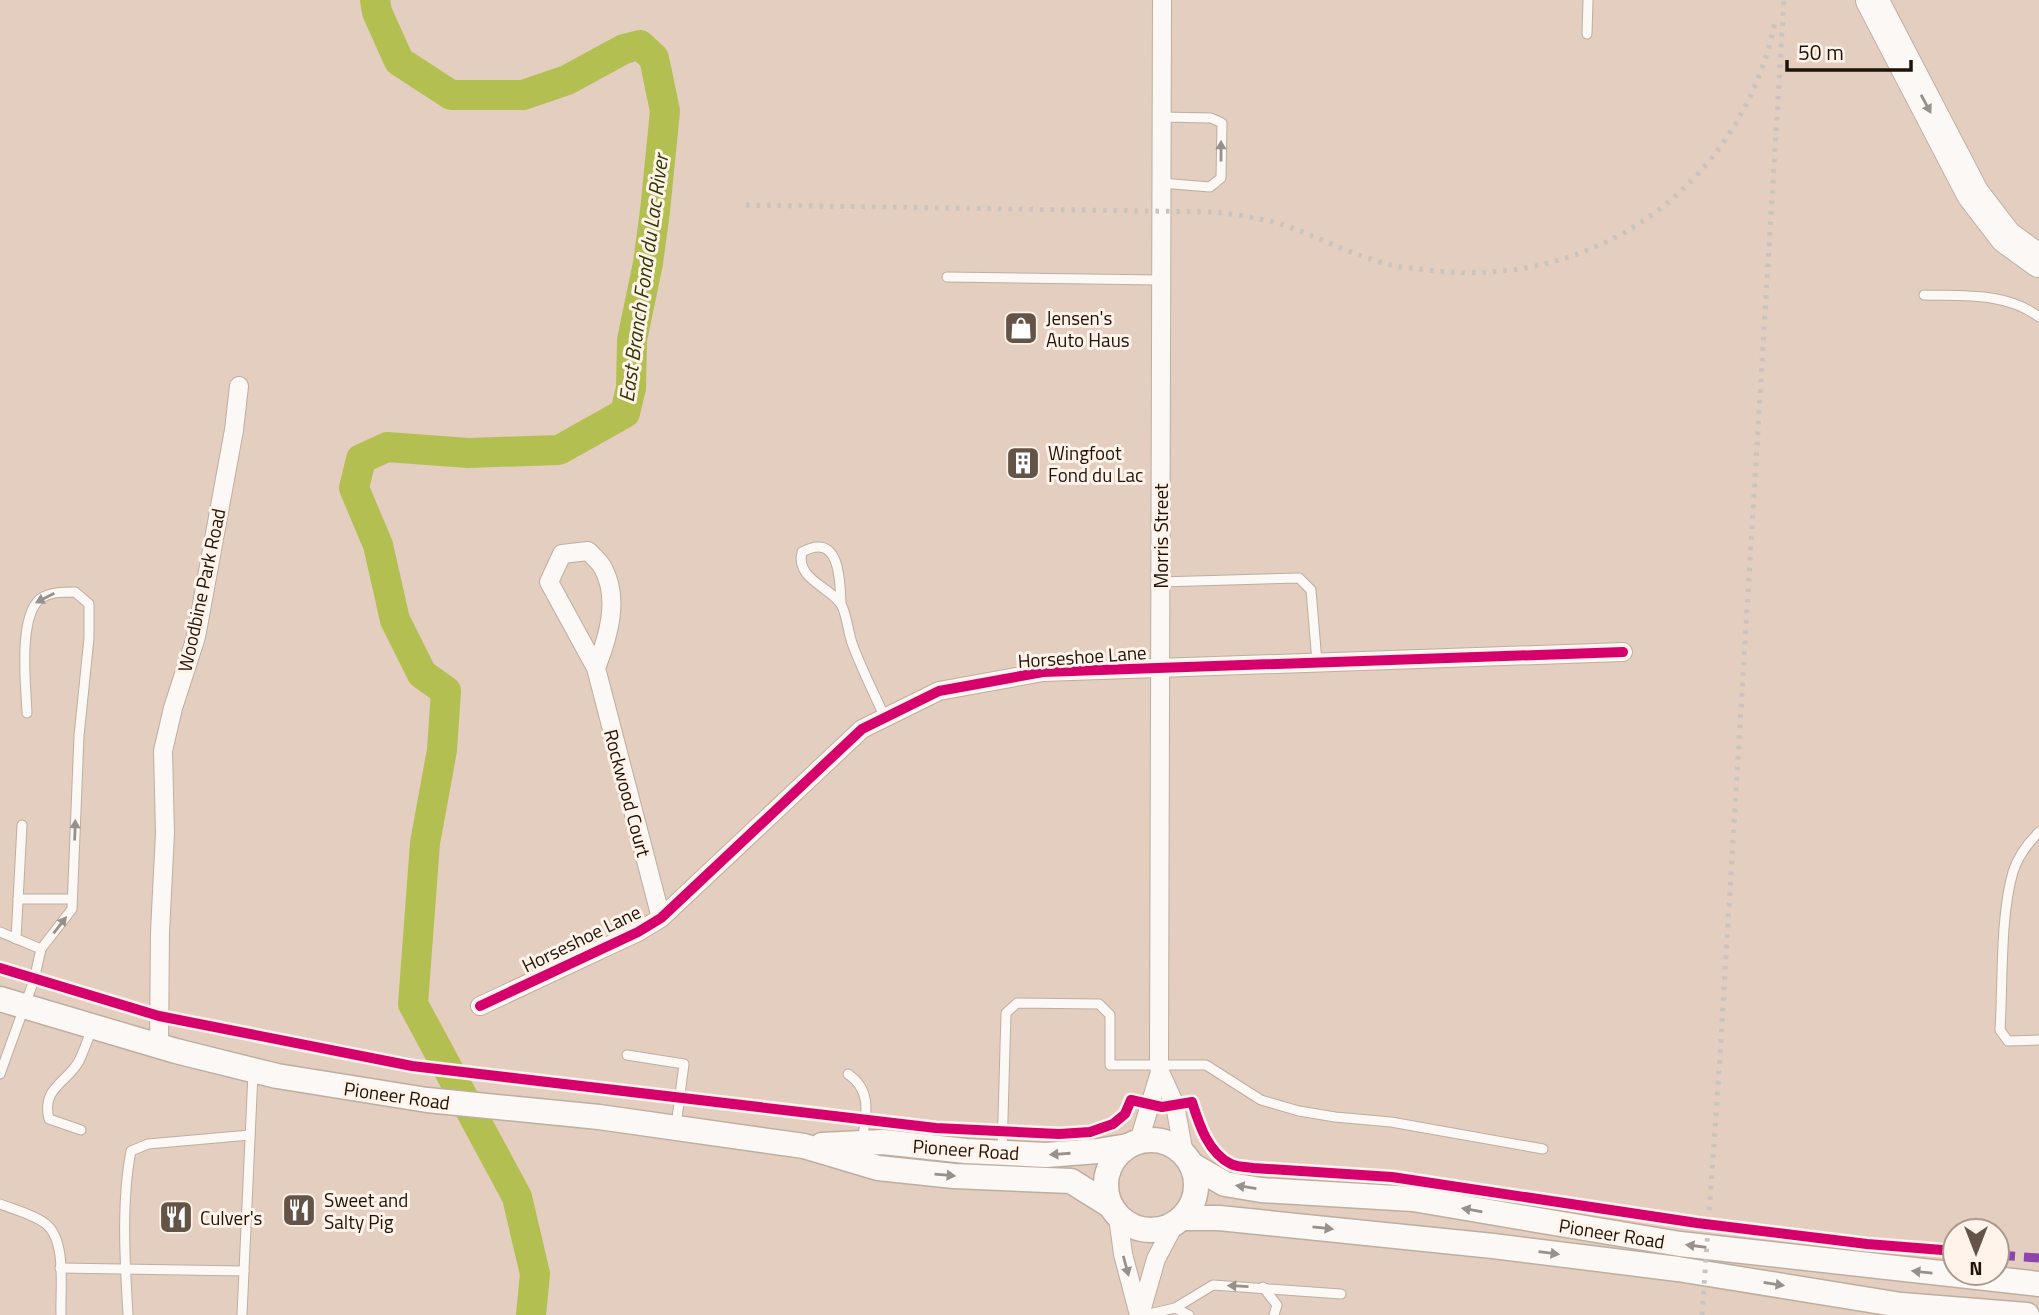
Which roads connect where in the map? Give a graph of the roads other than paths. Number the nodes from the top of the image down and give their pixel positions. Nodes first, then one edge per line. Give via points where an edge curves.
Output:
1 (1162, 0) edge
2 (1588, 0) edge
3 (1872, 0) edge
4 (1587, 34) dead end
5 (1161, 117) junction
6 (1160, 183) junction
7 (2039, 261) edge
8 (947, 277) dead end
9 (1160, 279) junction
10 (1924, 295) dead end
11 (2039, 317) edge
12 (239, 386) dead end
13 (1160, 582) junction
14 (841, 604) junction
15 (1623, 652) dead end
16 (1317, 662) junction
17 (596, 668) junction
18 (1160, 668) junction
19 (27, 713) dead end
20 (885, 718) junction
21 (22, 825) dead end
22 (2039, 832) edge
23 (18, 899) junction
24 (72, 899) junction
25 (661, 918) junction
26 (0, 932) edge
27 (16, 939) junction
28 (41, 949) junction
29 (0, 999) edge
30 (24, 1006) junction
31 (480, 1006) dead end
32 (93, 1027) junction
33 (2039, 1040) edge
34 (159, 1046) junction
35 (627, 1055) dead end
36 (1160, 1068) junction
37 (253, 1071) junction
38 (0, 1074) edge
39 (848, 1074) dead end
40 (675, 1128) junction
41 (81, 1130) dead end
42 (250, 1135) junction
43 (1133, 1143) junction
44 (1544, 1149) dead end
45 (860, 1153) junction
46 (1002, 1153) junction
47 (1188, 1159) junction
48 (0, 1204) edge
49 (1114, 1212) junction
50 (1178, 1221) junction
51 (60, 1268) junction
52 (126, 1269) junction
53 (244, 1271) junction
54 (2039, 1284) edge
55 (1263, 1287) junction
56 (1340, 1294) dead end
57 (1174, 1308) junction
58 (61, 1315) edge
59 (128, 1315) edge
60 (243, 1315) edge
61 (1141, 1315) edge
62 (1189, 1315) edge
63 (1274, 1315) edge
64 (2027, 1315) edge

1 - 5 street, Morris Street
2 - 4 lane
3 -> 7 highway via 1973,194 2006,237
5 - 6 street, Morris Street
6 -> 5 lane via 1210,187 1221,178 1222,123 1211,118
6 - 9 street, Morris Street
8 - 9 lane
9 - 13 street, Morris Street
10 - 11 lane via 2004,299
12 - 34 street, Woodbine Park Road via 196,637 163,751 166,833
13 - 16 lane via 1298,578 1311,590
13 - 18 street, Morris Street
14 - 14 lane via 806,572 801,565 802,552 817,546 831,554 839,573
14 - 20 lane via 852,643
15 - 16 street, Horseshoe Lane
16 - 18 street, Horseshoe Lane
17 - 17 street, Rockwood Court via 607,639 612,599 603,569 588,551 562,554 549,582
17 - 25 street, Rockwood Court
18 - 20 street, Horseshoe Lane via 1043,672 953,688
18 - 36 street, Morris Street
24 -> 19 lane via 79,736 89,638 89,604 75,592 54,593 32,606 25,659
20 - 25 street, Horseshoe Lane via 862,729
21 - 23 lane
22 - 33 lane via 2025,845 2013,872 2006,913 2000,1030 2008,1041
23 - 24 lane
23 - 27 lane
28 -> 24 lane via 72,909
25 - 31 street, Horseshoe Lane
26 - 27 lane
27 - 28 lane
28 - 30 lane
29 - 30 main road, Pioneer Road
30 - 32 main road, Pioneer Road
30 - 38 lane
32 - 34 main road, Pioneer Road
32 - 41 lane via 78,1063 50,1094 46,1108 49,1119
34 - 37 main road, Pioneer Road
35 - 40 lane via 684,1065
36 - 43 street, Morris Street
36 - 44 lane via 1206,1065 1261,1100 1299,1111
36 - 46 lane via 1110,1065 1110,1014 1099,1004 1017,1003 1006,1013
36 - 47 street, Morris Street
37 - 40 main road, Pioneer Road via 427,1100
37 - 42 lane
39 - 45 lane via 864,1093
40 - 45 main road, Pioneer Road
42 - 52 lane via 148,1144 131,1151
42 - 53 lane
43 -> 46 main road, Pioneer Road via 1046,1155
43 - 47 main road via 1160,1140
43 - 49 main road via 1117,1154 1105,1179
45 - 46 main road, Pioneer Road via 883,1142
45 -> 49 main road, Pioneer Road via 878,1168 1071,1181
47 - 50 main road via 1196,1179 1195,1193 1191,1207
54 -> 47 main road, Pioneer Road via 1679,1244 1413,1199 1261,1190 1225,1184
48 - 51 lane via 47,1224 57,1240
49 - 50 main road via 1136,1228 1163,1229
49 -> 61 street
50 - 61 street via 1156,1259
50 -> 64 main road, Pioneer Road via 1219,1217 1493,1246 1712,1274 1901,1306
51 - 52 lane
51 - 58 lane
52 - 53 lane
52 - 59 lane
53 - 60 lane
55 - 56 lane
55 -> 57 lane via 1213,1285
55 - 63 lane via 1277,1306
57 - 61 lane
57 - 62 lane

